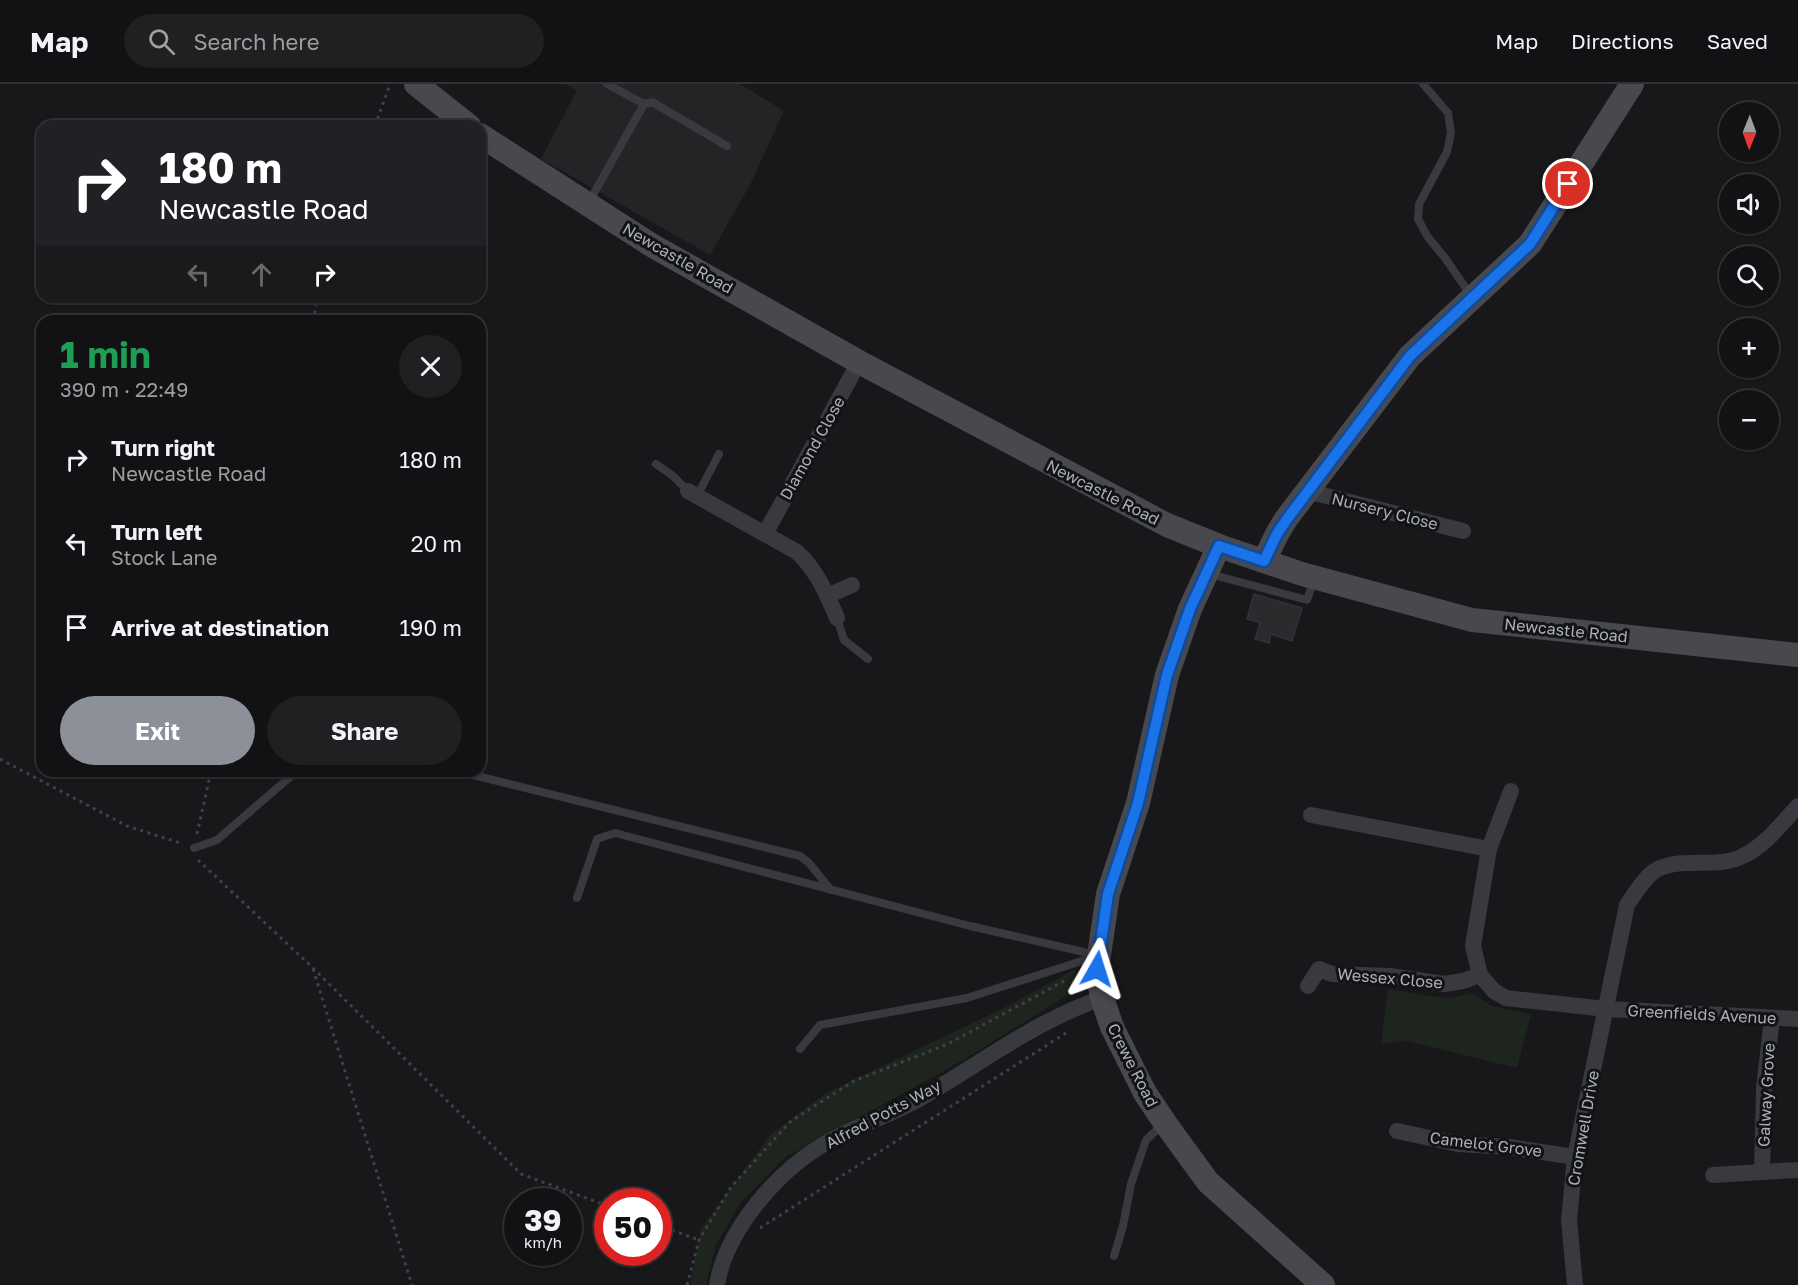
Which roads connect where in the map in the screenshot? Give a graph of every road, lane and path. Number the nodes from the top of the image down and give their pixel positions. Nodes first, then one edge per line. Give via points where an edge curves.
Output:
1 (390, 84) edge
2 (416, 84) edge
3 (607, 84) edge
4 (1424, 84) edge
5 (1632, 84) edge
6 (644, 104) junction
7 (377, 120) edge
8 (461, 120) edge
9 (486, 139) edge
10 (727, 146) dead end
11 (588, 204) junction
12 (1472, 297) junction
13 (859, 362) junction
14 (719, 454) dead end
15 (656, 464) dead end
16 (1307, 490) junction
17 (692, 494) junction
18 (1463, 531) dead end
19 (765, 534) junction
20 (1219, 546) junction
21 (1264, 561) junction
22 (1206, 573) junction
23 (1315, 577) junction
24 (852, 585) dead end
25 (827, 596) junction
26 (837, 618) joint
27 (1798, 655) edge
28 (868, 659) dead end
29 (0, 759) edge
30 (210, 777) edge
31 (290, 777) edge
32 (481, 777) edge
33 (1511, 791) dead end
34 (1798, 806) edge
35 (1311, 815) dead end
36 (194, 848) junction
37 (1489, 849) junction
38 (832, 890) junction
39 (577, 898) dead end
40 (1097, 962) junction
41 (313, 968) junction
42 (1480, 975) junction
43 (1308, 986) dead end
44 (1102, 998) junction
45 (1606, 1009) junction
46 (1772, 1018) junction
47 (1798, 1019) edge
48 (1070, 1030) dead end
49 (800, 1049) dead end
50 (1165, 1123) junction
51 (1397, 1131) dead end
52 (1575, 1157) junction
53 (1798, 1170) edge
54 (1762, 1172) junction
55 (1713, 1175) dead end
56 (594, 1201) edge
57 (672, 1230) edge
58 (699, 1240) junction
59 (732, 1242) junction
60 (1114, 1256) dead end
61 (412, 1285) edge
62 (687, 1285) edge
63 (717, 1285) edge
64 (1323, 1285) edge
65 (1575, 1285) edge

1 - 7 path
2 - 8 main road
3 - 6 lane
4 - 12 lane via 1448,113 1451,133 1447,152 1419,204 1418,219 1426,236
5 - 12 main road via 1530,244
6 - 10 lane via 652,102
6 - 11 lane
9 - 11 main road, Newcastle Road
11 - 13 main road, Newcastle Road via 653,246
12 - 16 main road via 1410,356
13 - 19 street, Diamond Close
13 - 20 main road, Newcastle Road via 1124,504
14 - 17 lane
15 - 17 lane
16 - 18 street, Nursery Close
16 - 21 main road
17 - 19 street
19 - 25 street via 807,561
20 - 21 main road, Newcastle Road
20 - 22 main road, Crewe Road
21 - 23 main road, Newcastle Road
22 - 23 lane via 1307,600
22 - 40 main road, Crewe Road via 1167,675 1138,803 1108,894
23 - 27 main road, Newcastle Road via 1472,620
24 - 25 street
25 - 26 street
26 - 28 lane via 844,640
29 - 36 path via 127,826
30 - 36 path
31 - 36 lane via 217,840
32 - 38 lane via 800,856
33 - 37 street
34 - 45 street, Cromwell Drive via 1764,843 1744,856 1724,863 1674,864 1655,871 1641,883 1627,905
35 - 37 street
36 - 41 path via 198,862
37 - 42 street via 1473,946
38 - 39 lane via 615,833 597,839
38 - 40 lane
40 - 44 main road, Crewe Road
40 - 49 lane via 967,998 820,1025
40 - 58 path via 948,1044 854,1081 791,1121 730,1187
41 - 56 path via 521,1174
41 - 61 path
42 - 43 street, Wessex Close via 1444,984 1390,976 1332,974 1319,969
42 - 45 street via 1506,998
44 - 50 main road, Crewe Road via 1132,1068
44 - 59 street, Alfred Potts Way via 1017,1036 918,1100 824,1144 775,1181
45 - 46 street, Greenfields Avenue
45 - 52 street, Cromwell Drive
46 - 47 street, Greenfields Avenue
46 - 54 street, Galway Grove via 1764,1089
48 - 59 path via 753,1233
50 - 60 lane via 1146,1140
50 - 64 main road, Crewe Road via 1208,1182
51 - 52 street, Camelot Grove via 1458,1144
52 - 65 street, Cromwell Drive via 1569,1220
53 - 54 street, Galway Grove
54 - 55 street, Galway Grove
57 - 58 path
58 - 62 path
59 - 63 street, Alfred Potts Way

